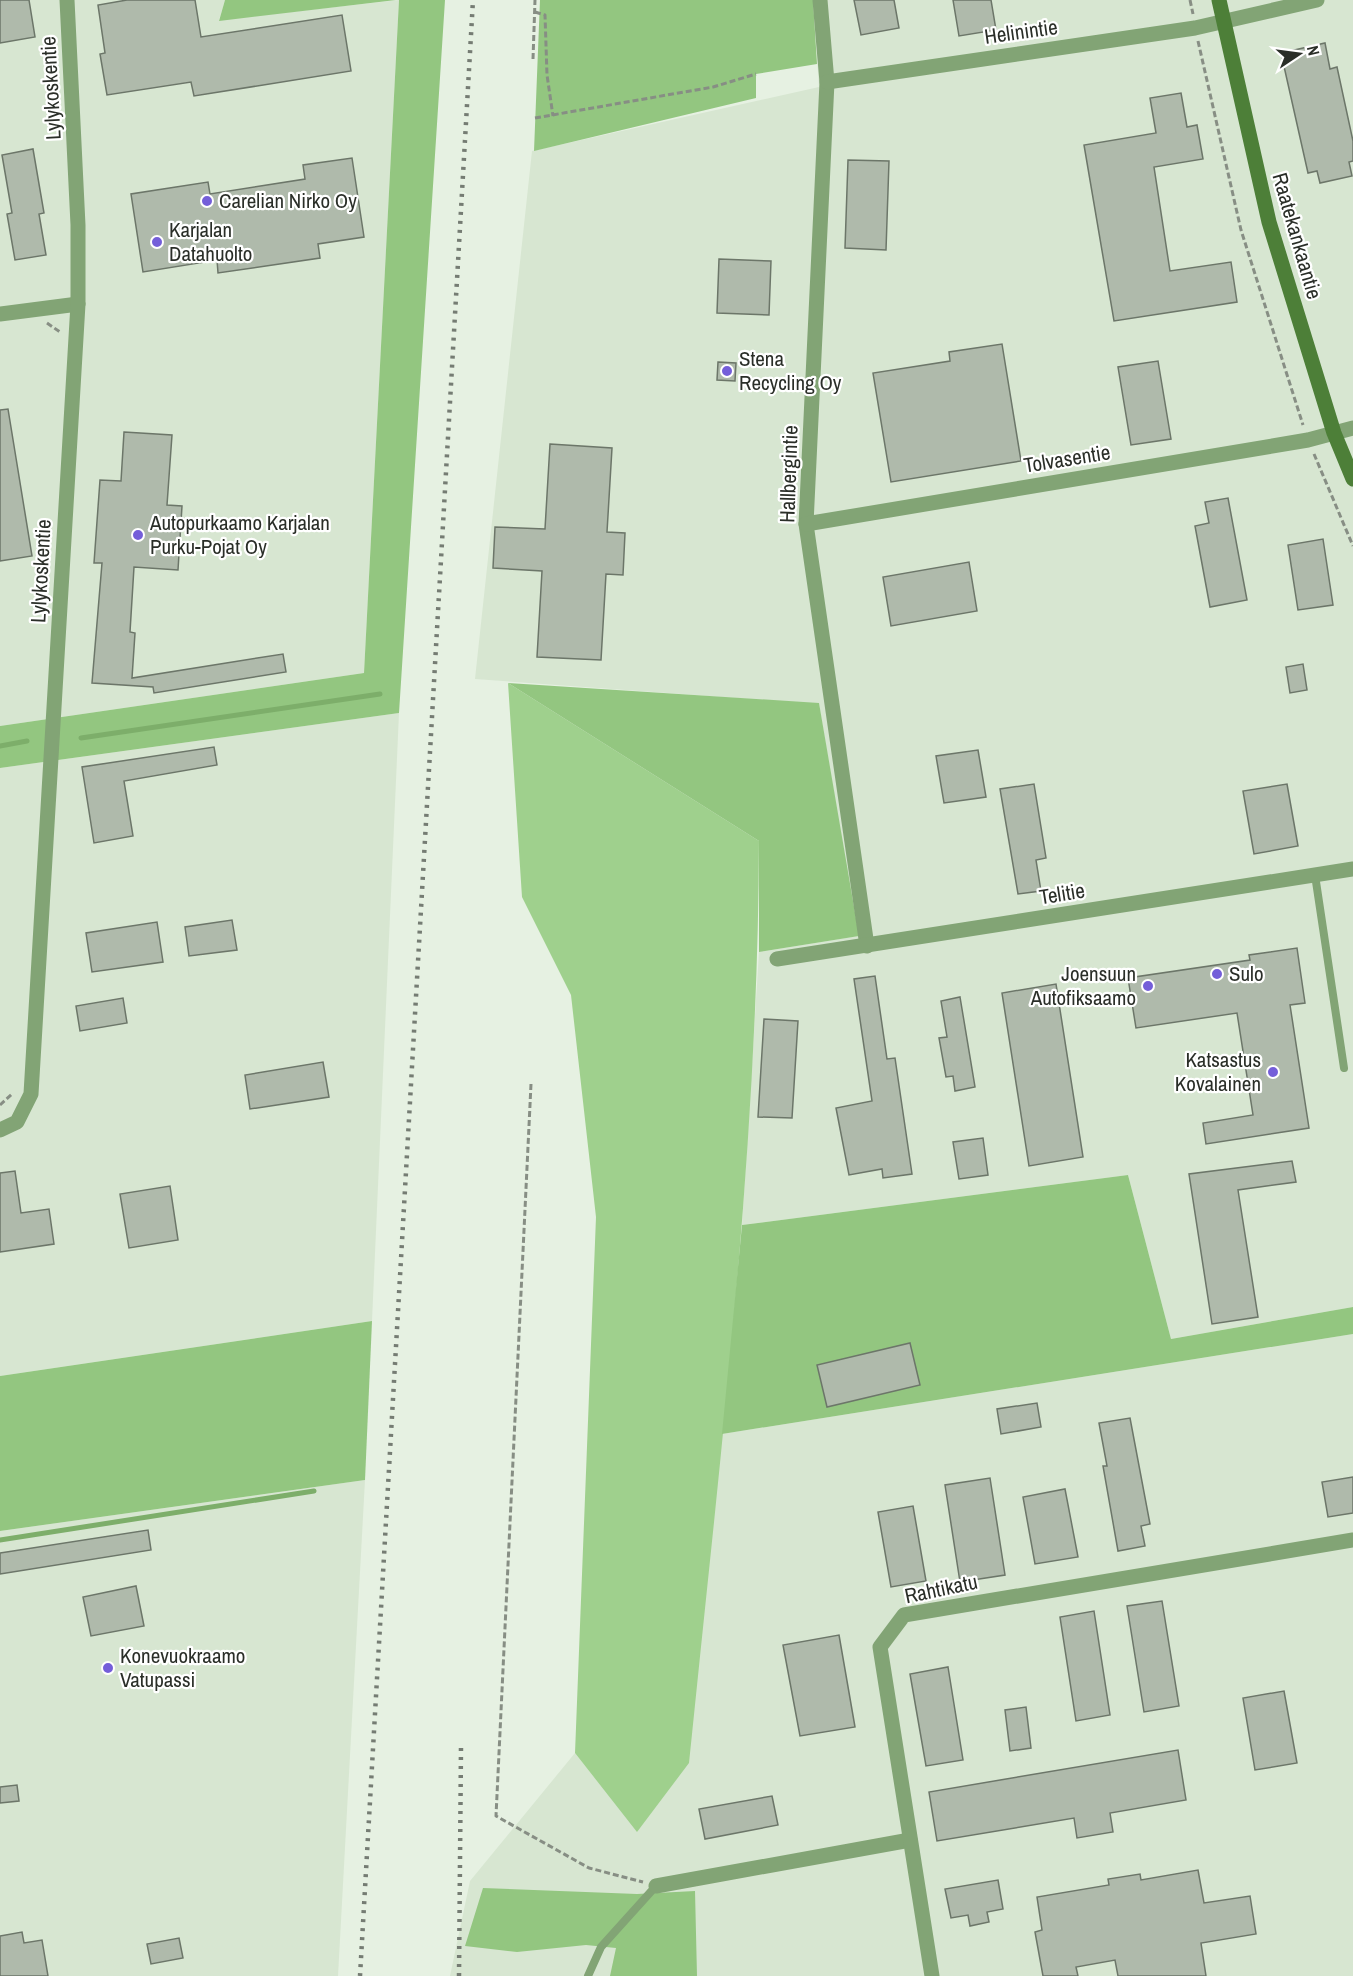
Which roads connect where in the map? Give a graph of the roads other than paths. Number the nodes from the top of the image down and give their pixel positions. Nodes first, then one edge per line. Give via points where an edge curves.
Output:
1 (67, 0) edge
2 (820, 0) edge
3 (1219, 0) edge
4 (1317, 0) edge
5 (1222, 22) junction
6 (826, 82) junction
7 (78, 304) junction
8 (0, 314) edge
9 (1353, 428) edge
10 (1334, 433) junction
11 (1353, 479) edge
12 (806, 524) junction
13 (1353, 869) edge
14 (1315, 875) junction
15 (867, 946) junction
16 (777, 959) dead end
17 (1344, 1068) dead end
18 (0, 1130) edge
19 (1353, 1540) edge
20 (910, 1840) junction
21 (656, 1886) joint
22 (588, 1976) edge
23 (932, 1976) edge

1 - 7 street, Lylykoskentie
2 - 6 street, Hallbergintie
3 - 5 main road, Raatekankaantie
4 - 5 street, Helinintie
5 - 6 street, Helinintie
5 - 10 main road, Raatekankaantie via 1269,222
6 - 12 street, Hallbergintie
7 - 8 street
7 - 18 street, Lylykoskentie via 31,1094 17,1122
9 - 10 street, Tolvasentie
10 - 11 main road, Raatekankaantie
10 - 12 street, Tolvasentie
12 - 15 street, Hallbergintie
13 - 14 street, Telitie
14 - 15 street, Telitie
14 - 17 lane
15 - 16 street, Telitie
19 - 20 street, Rahtikatu via 904,1615 880,1647
20 - 21 street
20 - 23 street, Rahtikatu
21 - 22 lane via 601,1947

